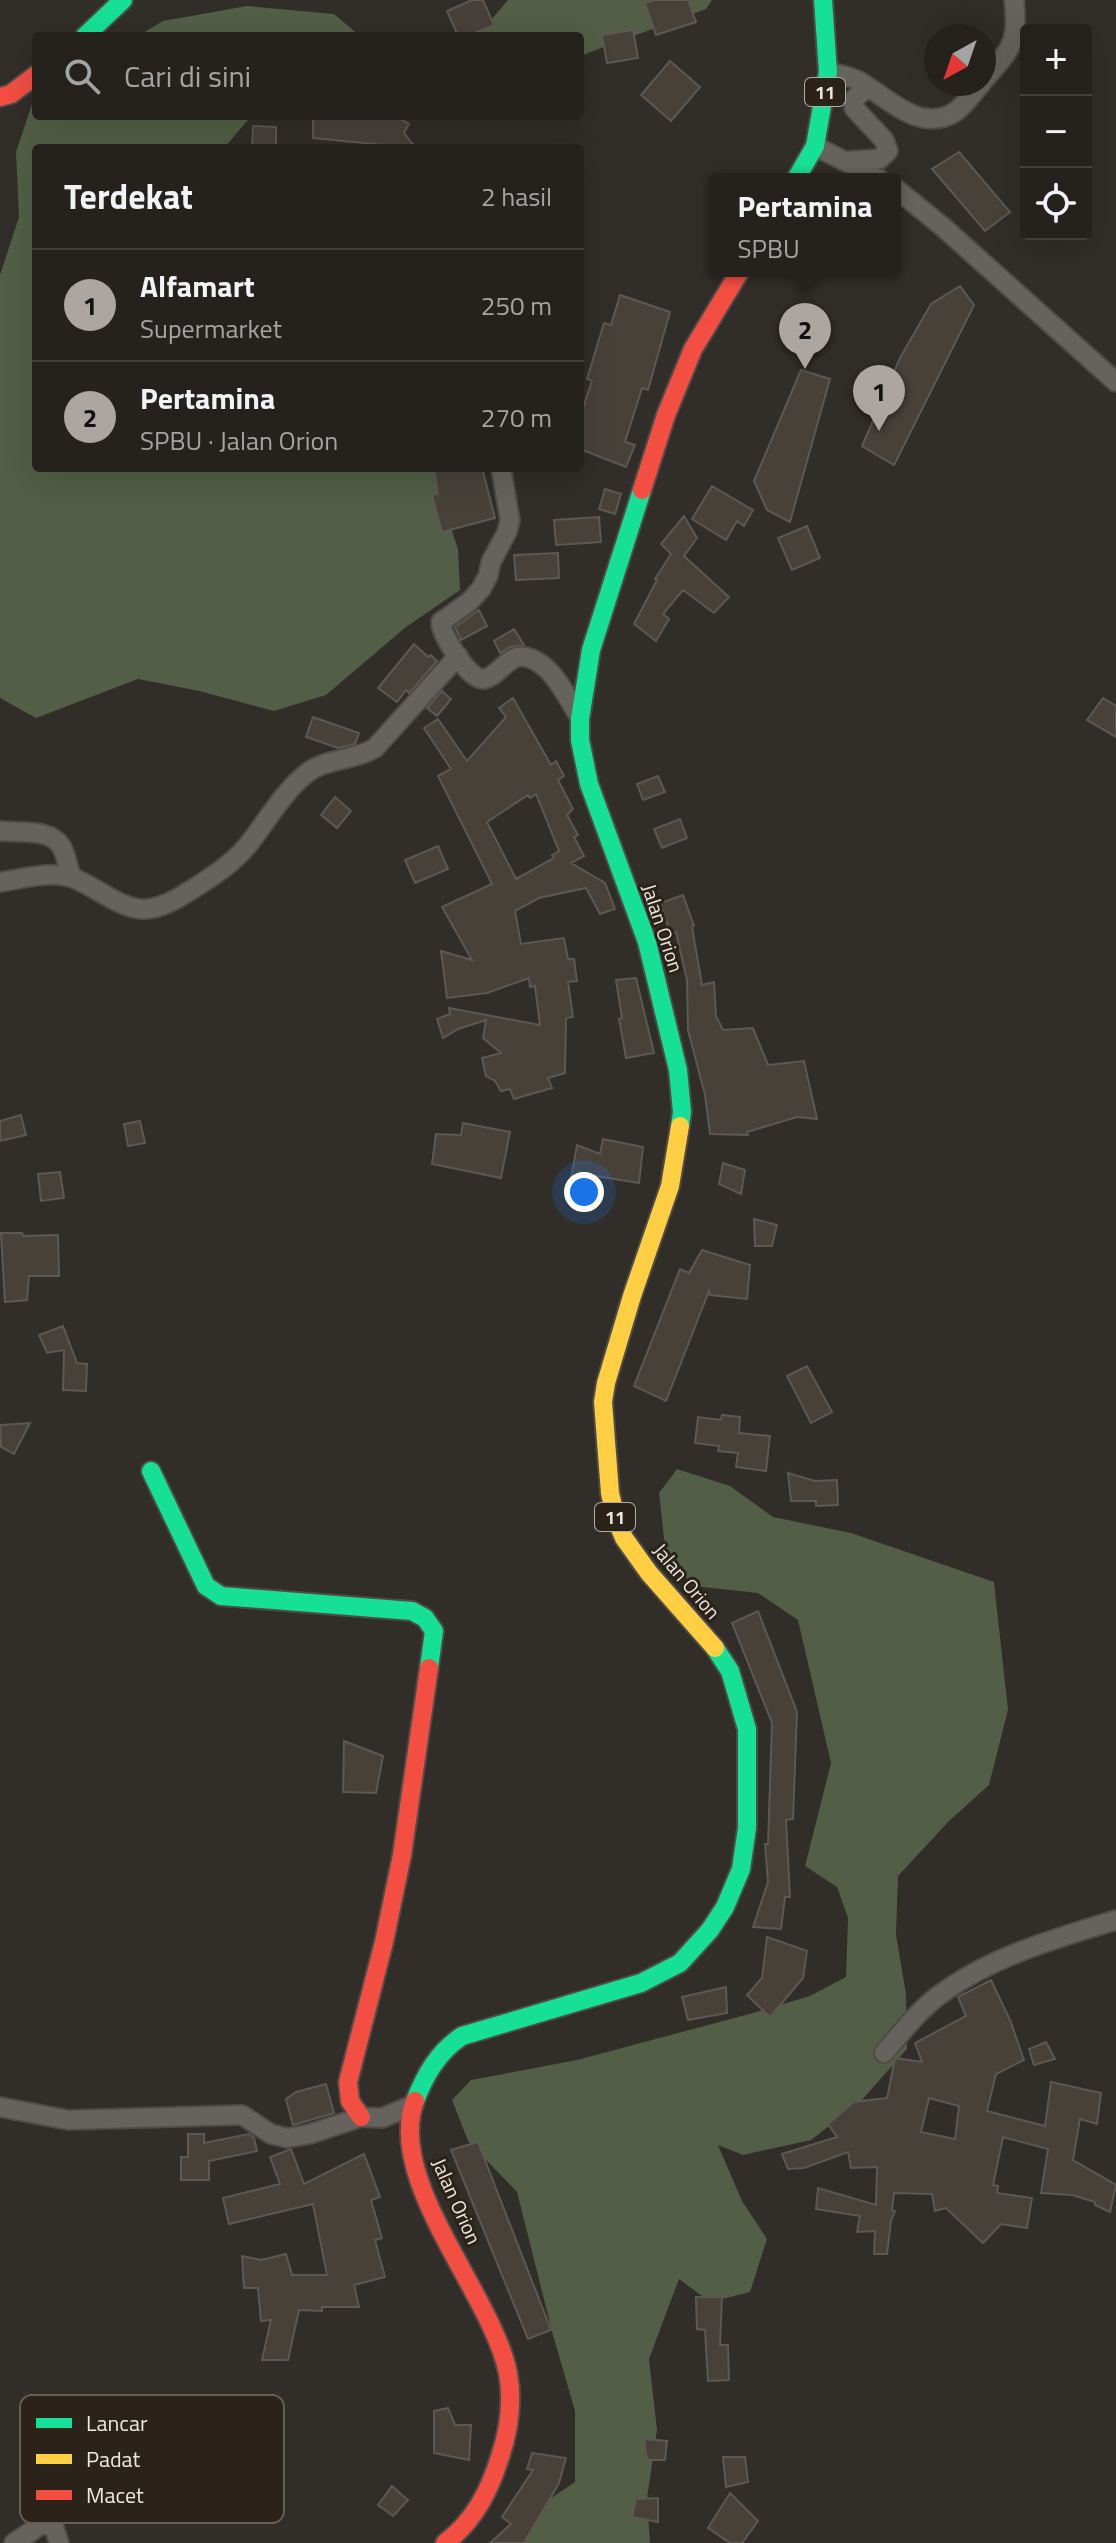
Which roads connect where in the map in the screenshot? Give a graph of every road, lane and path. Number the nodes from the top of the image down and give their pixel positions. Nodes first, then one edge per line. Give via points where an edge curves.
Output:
1 (123, 0) edge
2 (823, 0) edge
3 (1014, 0) edge
4 (89, 32) edge
5 (996, 65) edge
6 (828, 72) junction
7 (32, 78) edge
8 (870, 89) junction
9 (970, 96) edge
10 (0, 97) edge
11 (815, 146) junction
12 (848, 161) junction
13 (799, 173) edge
14 (869, 173) edge
15 (901, 193) edge
16 (736, 277) edge
17 (1116, 382) edge
18 (502, 472) edge
19 (458, 656) junction
20 (580, 719) junction
21 (0, 831) edge
22 (71, 877) junction
23 (0, 882) edge
24 (151, 1471) dead end
25 (1116, 1920) edge
26 (884, 2053) dead end
27 (413, 2105) junction
28 (0, 2107) edge
29 (361, 2117) junction
30 (14, 2543) edge
31 (59, 2543) edge
32 (445, 2543) edge

1 - 4 main road
2 - 6 main road, 11
3 - 5 street via 1015,37
6 - 8 street
6 - 11 main road, 11
7 - 10 main road
8 - 9 street via 910,114 941,118
8 - 12 street via 854,99 854,108 888,151 880,159
11 - 12 street
11 - 13 main road, 11
12 - 14 street
15 - 17 street
16 - 20 main road, Jalan Orion / 11 via 688,359 666,415 591,650
18 - 19 street via 510,520 507,532 481,589 441,622
19 - 20 street via 479,680 516,657 542,665
19 - 22 street via 375,748 307,773 227,866 178,899 141,910
20 - 27 main road, Jalan Orion / 11 via 589,784 662,997 682,1112 670,1186 606,1383 610,1493 624,1538 730,1671 747,1729 747,1828 733,1891 710,1930 680,1963 641,1983 462,2036 441,2052
21 - 22 street via 54,839
22 - 23 street
24 - 29 main road via 198,1572 221,1596 412,1611 434,1631 402,1855 348,2082 350,2105
25 - 26 street via 1045,1942 955,1985 915,2016
27 - 29 street via 382,2118
27 - 32 main road, Jalan Orion / 11 via 411,2149 420,2181 493,2322 511,2390 509,2424 493,2478 470,2523
28 - 29 street via 68,2120 242,2115 287,2138
30 - 31 street via 42,2524 54,2527

